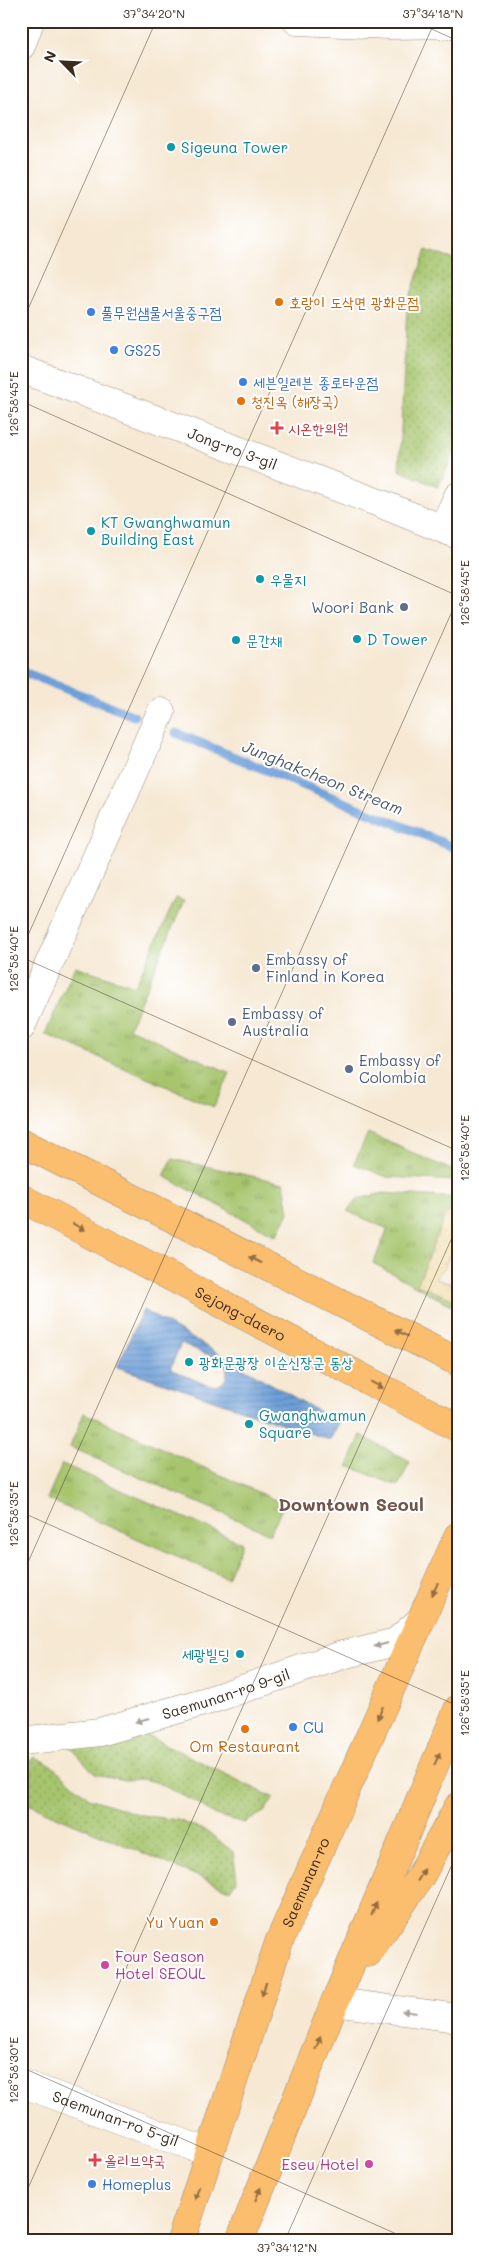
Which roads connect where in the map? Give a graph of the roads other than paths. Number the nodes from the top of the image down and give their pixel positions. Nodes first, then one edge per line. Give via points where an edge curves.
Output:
1 (30, 21) edge
2 (297, 21) edge
3 (419, 23) edge
4 (458, 24) edge
5 (21, 46) edge
6 (21, 369) edge
7 (458, 496) edge
8 (450, 532) edge
9 (161, 712) dead end
10 (21, 1027) edge
11 (21, 1142) edge
12 (21, 1198) edge
13 (453, 1357) edge
14 (458, 1428) edge
15 (458, 1536) edge
16 (421, 1620) junction
17 (458, 1709) edge
18 (21, 1741) edge
19 (458, 1808) edge
20 (335, 2002) junction
21 (458, 2018) edge
22 (21, 2084) edge
23 (210, 2153) junction
24 (181, 2240) edge
25 (240, 2240) edge

1 - 5 street
2 - 3 street
3 - 4 street
6 - 8 street, Jong-ro 3-gil
7 - 8 street, Jong-ro 3-gil
9 - 10 street
13 -> 11 main road
12 -> 14 main road, Sejong-daero
15 -> 16 main road, Saemunan-ro
16 -> 18 street, Saemunan-ro 9-gil via 396,1642 342,1656 210,1700 100,1732
16 -> 23 main road, Saemunan-ro via 279,1942
20 -> 17 main road
20 -> 19 main road via 420,1878
21 -> 20 street
25 -> 20 main road
22 - 23 street, Saemunan-ro 5-gil
23 -> 24 main road, Saemunan-ro

